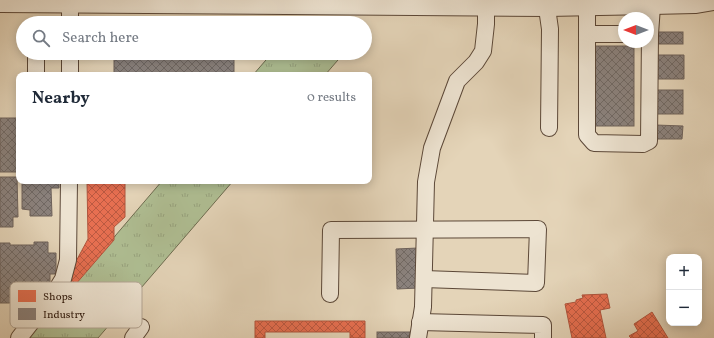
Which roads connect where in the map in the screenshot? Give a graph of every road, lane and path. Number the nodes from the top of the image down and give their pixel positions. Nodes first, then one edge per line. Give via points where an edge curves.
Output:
1 (714, 2) edge
2 (115, 3) edge
3 (0, 4) edge
4 (70, 4) junction
5 (415, 4) edge
6 (464, 4) edge
7 (566, 4) edge
8 (652, 6) junction
9 (587, 7) junction
10 (486, 8) junction
11 (547, 8) junction
12 (651, 12) edge
13 (70, 16) edge
14 (588, 34) junction
15 (618, 34) edge
16 (649, 48) edge
17 (36, 60) edge
18 (70, 60) edge
19 (36, 72) edge
20 (70, 72) edge
21 (549, 128) dead end
22 (69, 184) edge
23 (425, 229) junction
24 (424, 279) junction
25 (61, 282) edge
26 (330, 294) dead end
27 (420, 322) junction
28 (27, 328) edge
29 (19, 338) edge
30 (418, 338) edge
31 (543, 338) edge

1 - 8 street
2 - 4 street
2 - 5 street
3 - 4 street
4 - 13 street
5 - 6 street
6 - 10 street
7 - 9 street
7 - 11 street
8 - 9 street
8 - 12 street
9 - 14 street
10 - 11 street
10 - 23 street via 483,51 457,81 432,148 426,182
11 - 21 street via 550,29
14 - 15 street
14 - 16 street via 587,135 594,143 643,144 649,141
17 - 19 street
18 - 20 street
22 - 25 street via 68,260
23 - 24 street
23 - 24 street via 538,229 536,283
23 - 26 street via 332,230
24 - 27 street
27 - 30 street
27 - 31 street via 543,325
28 - 29 street

